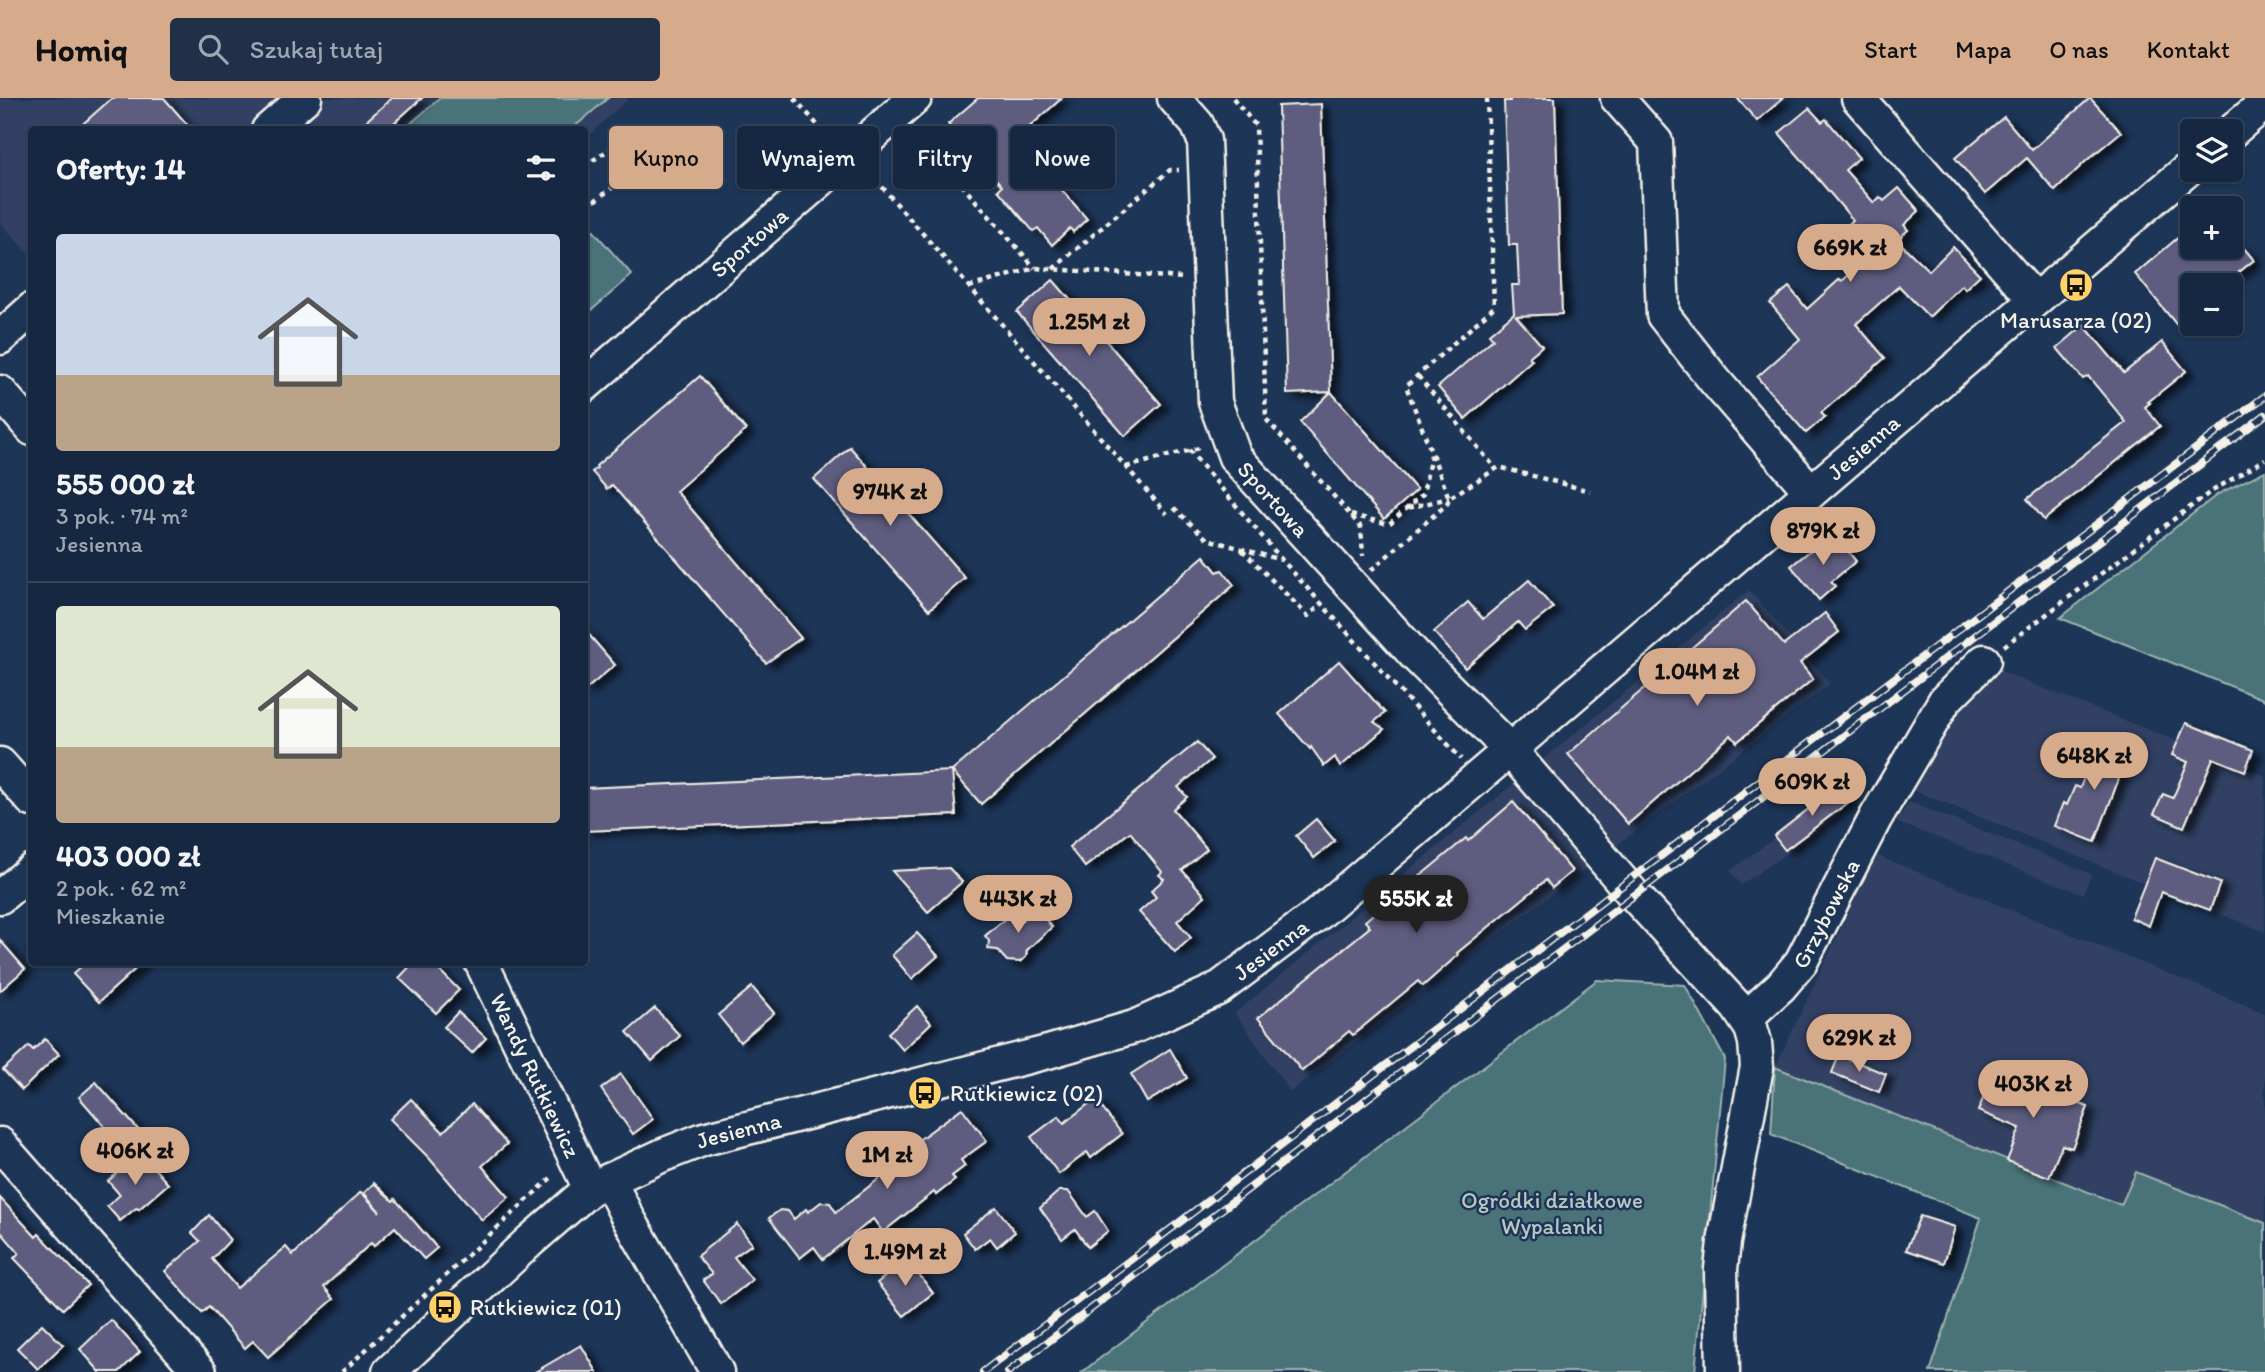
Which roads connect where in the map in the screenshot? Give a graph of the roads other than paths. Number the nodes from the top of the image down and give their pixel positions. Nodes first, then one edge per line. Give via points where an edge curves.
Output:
1 (305, 98) edge
2 (1174, 98) edge
3 (1617, 98) edge
4 (1858, 98) edge
5 (2265, 103) edge
6 (906, 105) edge
7 (2243, 122) edge
8 (273, 126) edge
9 (2243, 134) edge
10 (2265, 136) edge
11 (2180, 176) edge
12 (2035, 300) junction
13 (28, 313) edge
14 (0, 338) edge
15 (588, 383) edge
16 (0, 392) edge
17 (28, 424) edge
18 (1811, 492) junction
19 (1984, 661) road end
20 (1511, 751) junction
21 (0, 764) edge
22 (28, 796) edge
23 (28, 873) edge
24 (0, 897) edge
25 (483, 966) edge
26 (1745, 1018) junction
27 (0, 1144) edge
28 (599, 1185) junction
29 (200, 1372) edge
30 (389, 1372) edge
31 (717, 1372) edge
32 (1723, 1372) edge

1 - 8 street
2 - 20 street, Sportowa via 1197,124 1204,140 1215,402 1235,457 1365,587 1415,654
3 - 18 street via 1656,142 1663,315
4 - 12 street
5 - 7 street
6 - 15 street, Sportowa
9 - 10 street
11 - 12 street, Jesienna
12 - 18 street, Jesienna
13 - 14 street
16 - 17 street
18 - 20 street, Jesienna
19 - 26 street, Grzybowska via 1945,700 1876,817 1801,961
20 - 26 street
20 - 28 street, Jesienna via 1464,764 1318,914 1218,989 1134,1027 704,1139
21 - 22 street
23 - 24 street
25 - 28 street, Wandy Rutkiewicz
26 - 32 street via 1755,1042 1758,1067 1724,1242
27 - 29 street
28 - 30 street, Jesienna via 530,1241
28 - 31 street, Wandy Rutkiewicz via 626,1214

